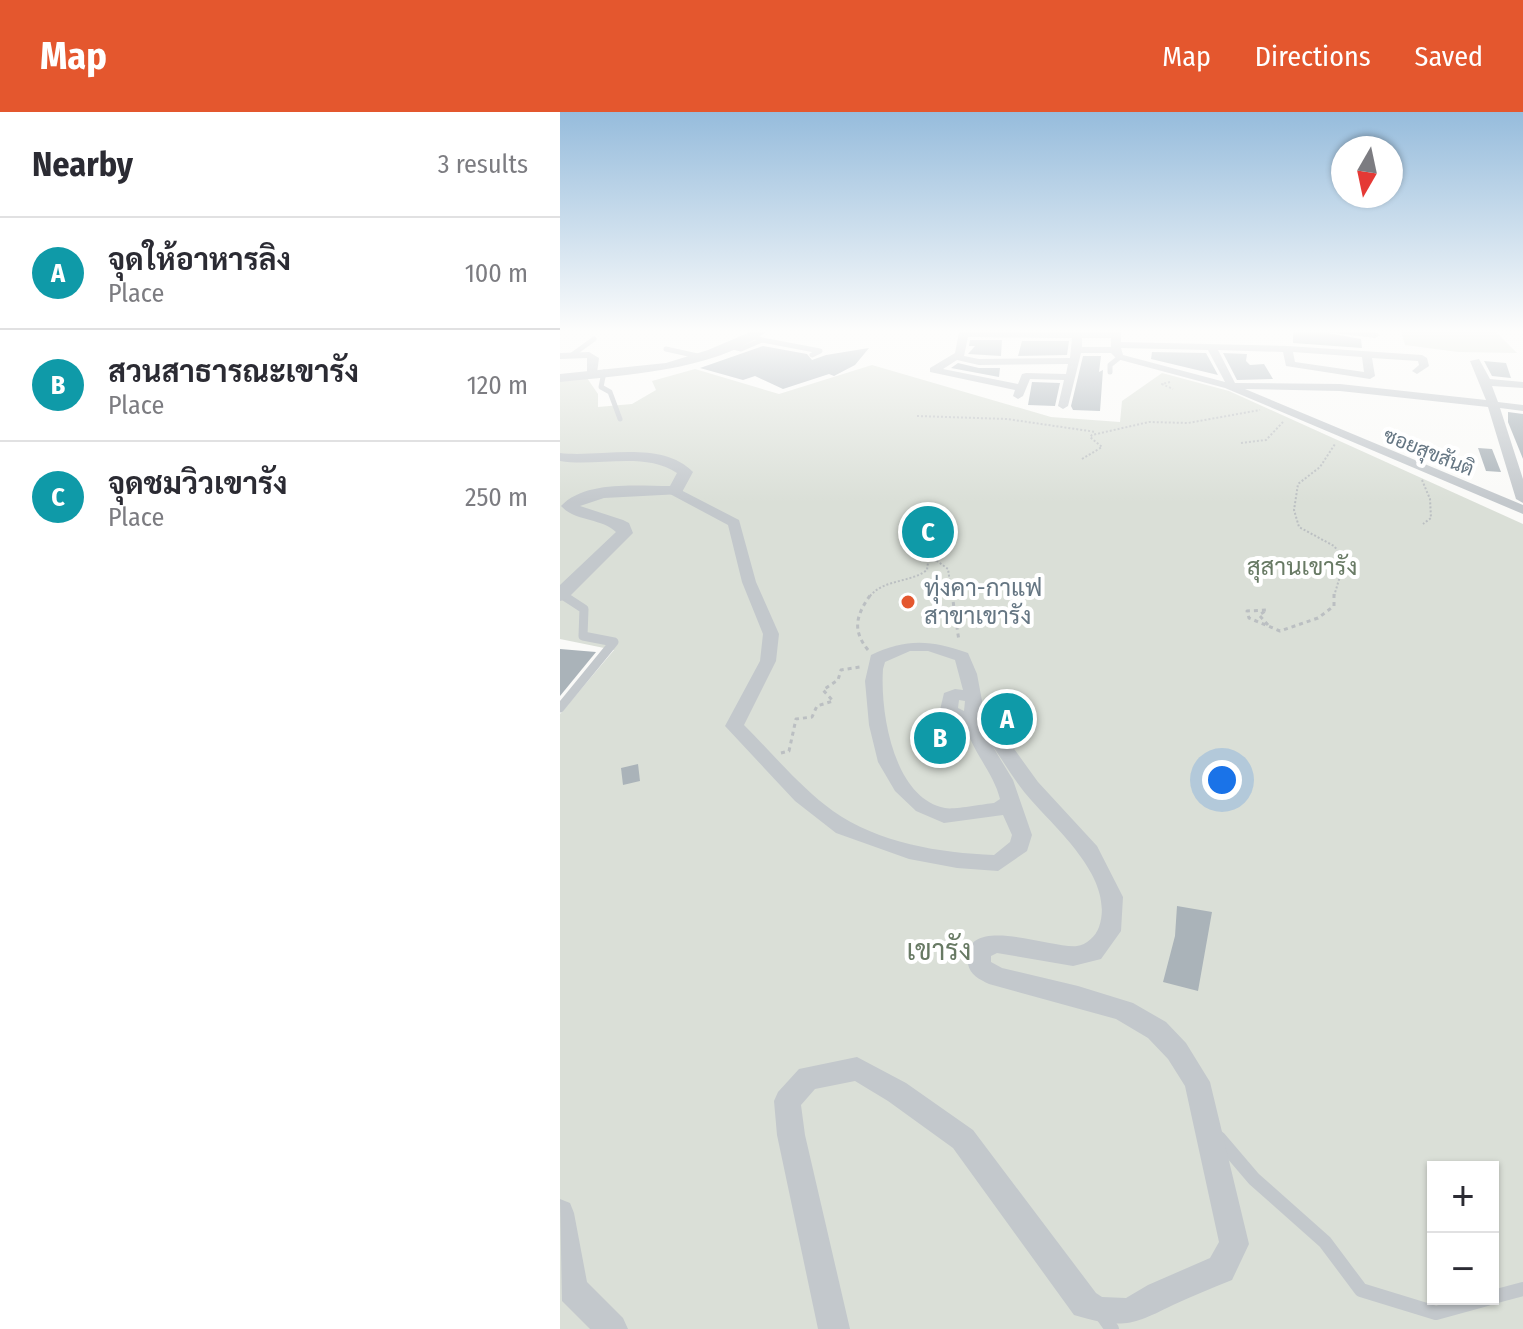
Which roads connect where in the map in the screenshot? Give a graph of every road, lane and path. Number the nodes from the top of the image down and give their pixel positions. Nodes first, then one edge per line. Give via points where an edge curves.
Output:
1 (604, 389) edge
2 (1067, 389) edge
3 (1235, 389) edge
4 (1341, 389) edge
5 (1488, 389) edge
6 (1063, 406) dead end
7 (1275, 406) junction
8 (1523, 408) edge
9 (1495, 410) junction
10 (917, 416) dead end
11 (1297, 416) junction
12 (620, 419) dead end
13 (1523, 421) edge
14 (1100, 433) junction
15 (1342, 435) junction
16 (1241, 443) dead end
17 (560, 457) edge
18 (1082, 459) dead end
19 (1429, 471) junction
20 (675, 491) junction
21 (1523, 499) edge
22 (564, 504) edge
23 (1523, 510) edge
24 (1423, 524) dead end
25 (928, 532) dead end
26 (929, 555) junction
27 (561, 594) edge
28 (1268, 625) junction
29 (962, 657) junction
30 (873, 662) junction
31 (560, 708) edge
32 (976, 710) junction
33 (766, 757) junction
34 (1010, 810) junction
35 (1209, 1126) junction
36 (560, 1213) edge
37 (1523, 1289) edge
38 (1499, 1295) edge
39 (1465, 1305) edge
40 (1106, 1321) edge
41 (612, 1329) edge
42 (834, 1329) edge

1 - 12 lane
2 - 6 street
3 - 7 street, ซอยสุขสันติ
4 - 9 street
5 - 9 street
7 - 11 street, ซอยสุขสันติ
7 - 14 path
8 - 9 street
9 - 13 street
9 - 21 street
10 - 14 path via 978,415
11 - 15 street, ซอยสุขสันติ
11 - 16 path via 1283,421 1279,431 1261,443
14 - 18 path via 1090,437 1102,447
15 - 19 street, ซอยสุขสันติ
15 - 28 path via 1332,454 1298,484 1294,510 1299,527 1334,546 1345,560 1333,587 1334,606 1318,618 1280,631
17 - 20 street via 674,462 685,472
19 - 23 street, ซอยสุขสันติ
19 - 24 path via 1422,477 1431,518
20 - 22 street via 593,496
20 - 33 street via 734,523 749,582 771,634 768,661 734,726
22 - 27 street via 613,520 625,533
25 - 26 path
26 - 29 path via 948,569
26 - 30 path via 927,570 917,579 875,590 860,609 854,623 857,639
27 - 31 lane via 584,609 583,636 614,642
28 - 28 path via 1249,618 1247,611 1267,610 1259,615
29 - 30 street via 915,644
29 - 32 street
30 - 33 path via 841,670 838,680 823,690 833,701 817,706 812,717 796,719 789,751
30 - 34 street via 888,764 909,794 950,817 971,810
32 - 34 street via 983,746 1006,789
32 - 35 street via 1031,787 1090,852 1112,897 1110,931 1093,952 1073,956 995,943 979,951 980,967 997,977 1124,1011 1157,1030 1197,1082
33 - 34 street via 828,818 905,851 998,863 1020,846 1022,835
35 - 39 lane via 1254,1179 1325,1242 1361,1290 1436,1313
35 - 40 street via 1234,1244 1221,1269
36 - 41 street via 573,1290
37 - 38 lane
40 - 42 street via 1085,1304 963,1139 857,1069 808,1078 787,1101

